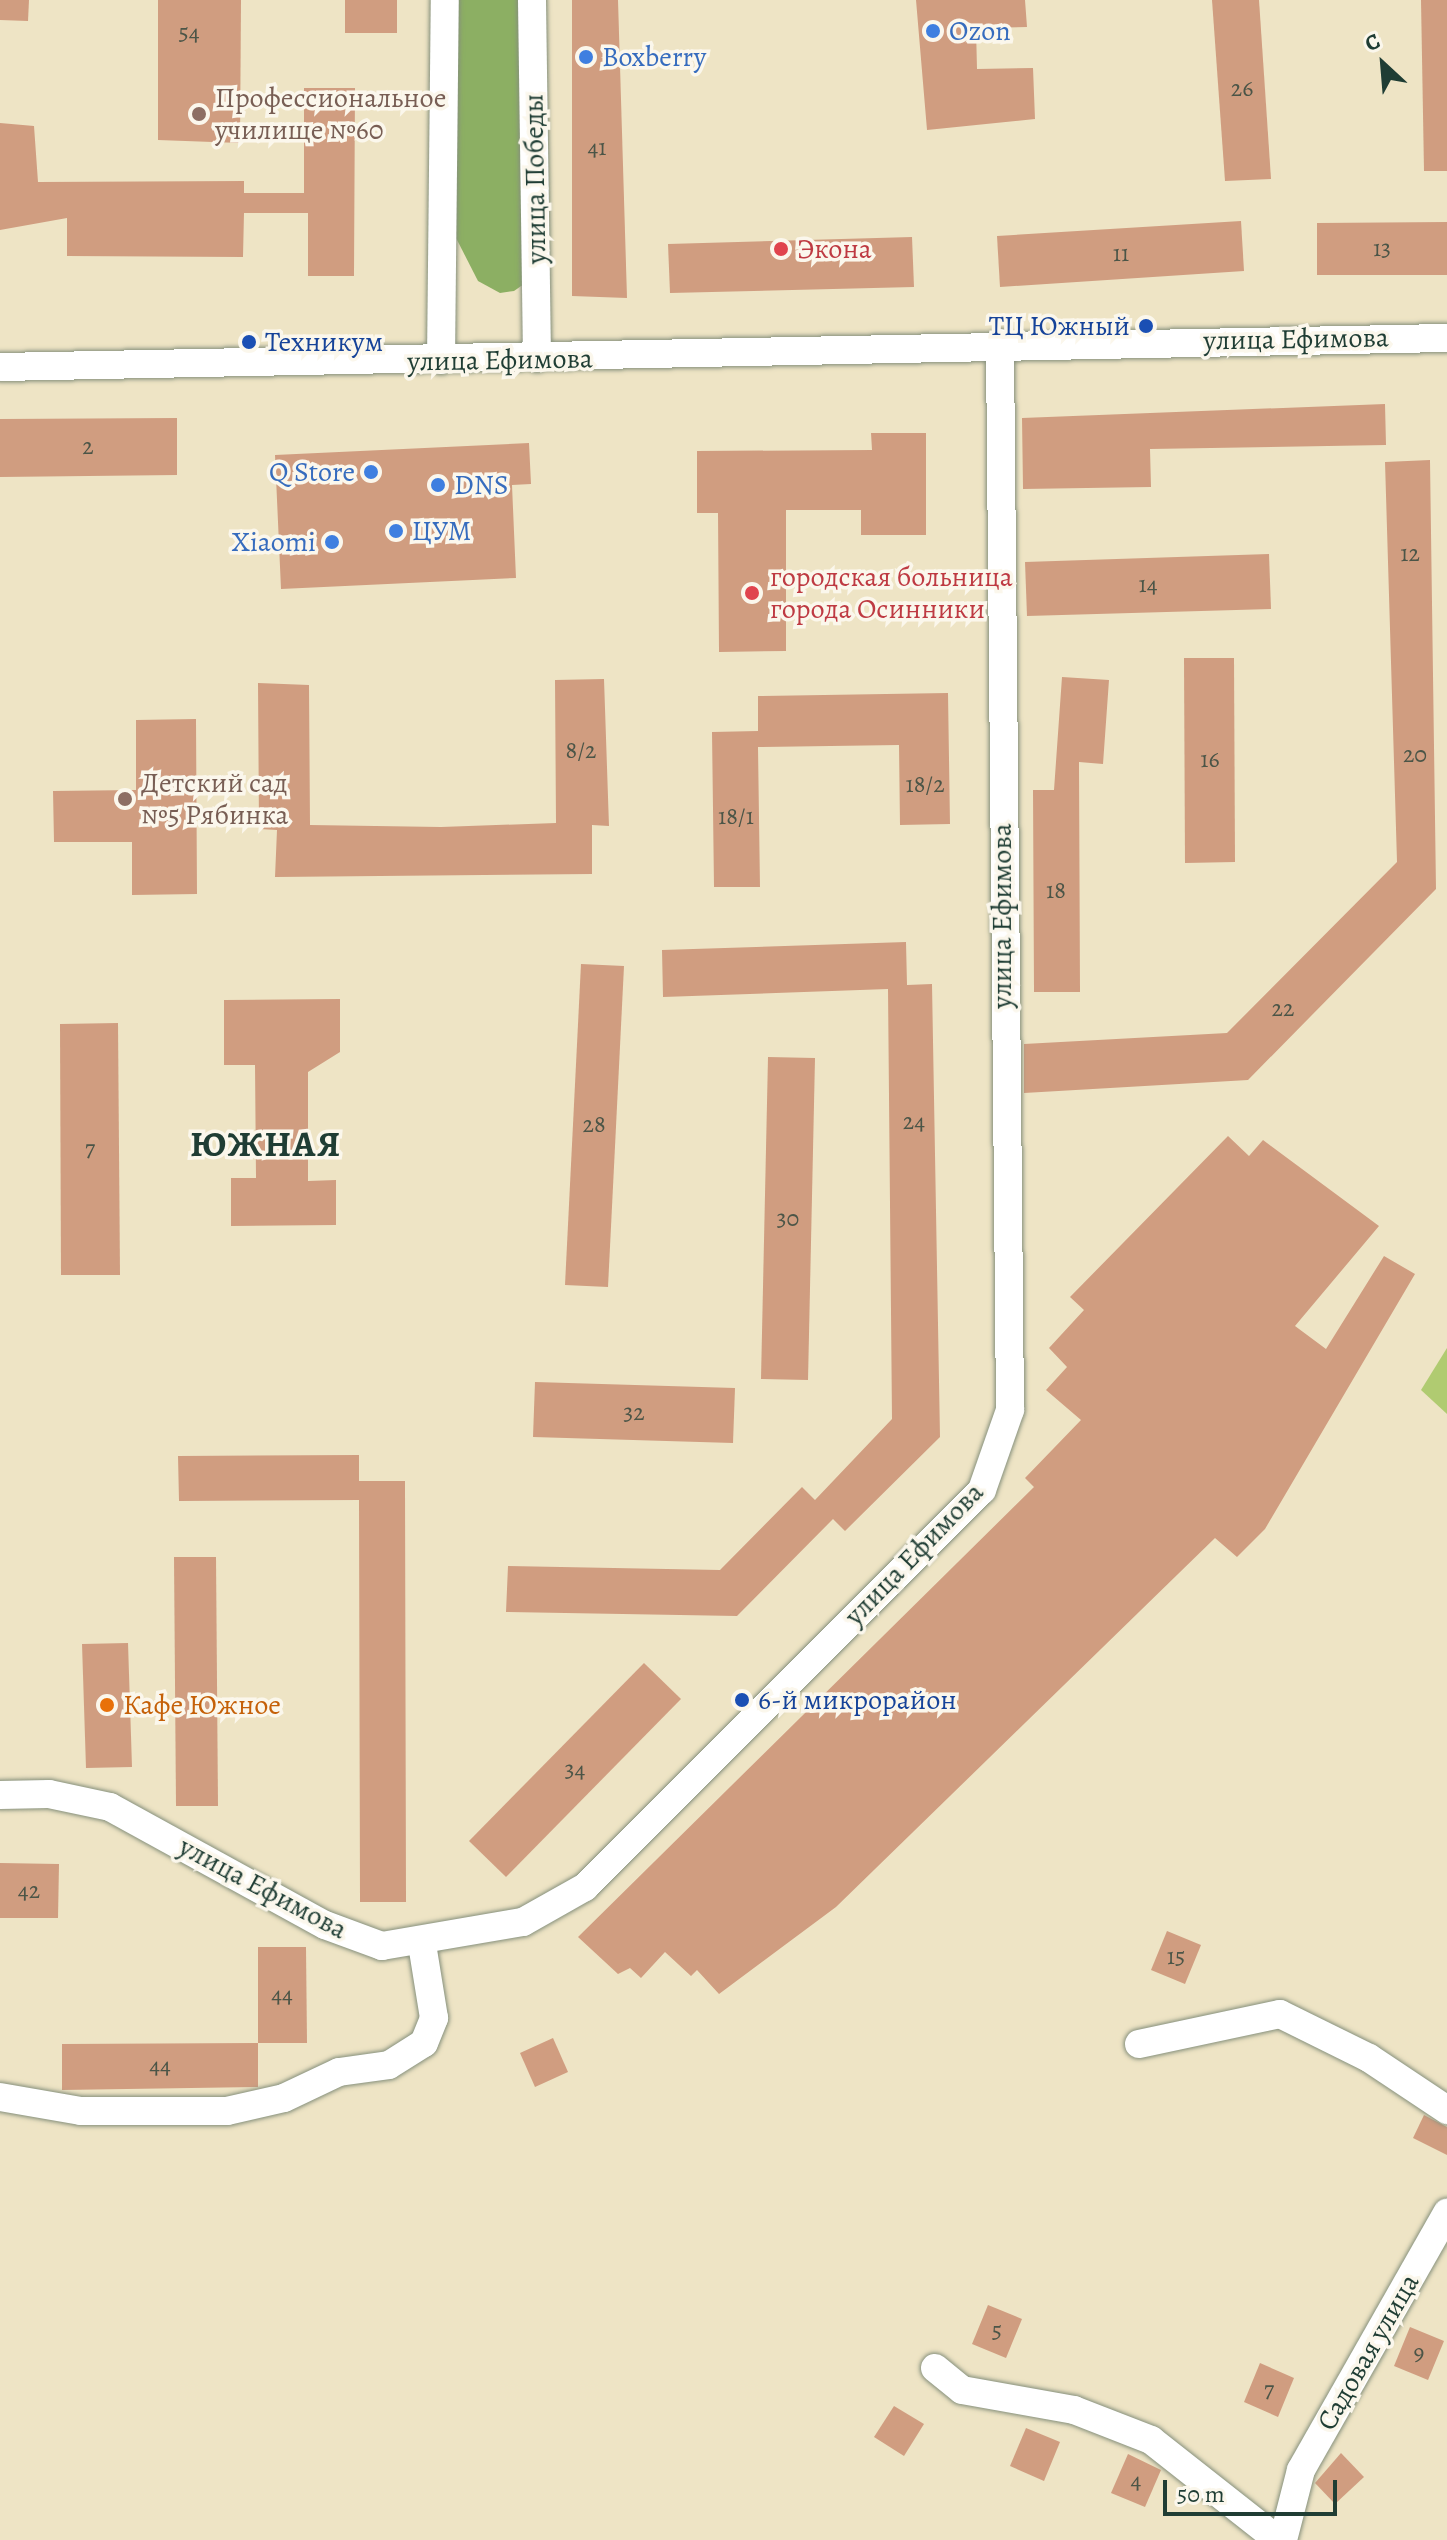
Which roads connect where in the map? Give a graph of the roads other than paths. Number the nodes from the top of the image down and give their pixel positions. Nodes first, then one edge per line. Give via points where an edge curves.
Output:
1 (445, 0) edge
2 (532, 0) edge
3 (1447, 338) edge
4 (1000, 343) junction
5 (537, 358) junction
6 (441, 360) junction
7 (0, 367) edge
8 (0, 1795) edge
9 (422, 1944) junction
10 (1139, 2044) dead end
11 (0, 2097) edge
12 (1447, 2110) edge
13 (1447, 2213) edge
14 (935, 2368) dead end
15 (1281, 2540) edge

1 - 6 street
2 - 5 street, улица Победы
3 - 4 street, улица Ефимова
4 - 5 street, улица Ефимова
4 - 9 street, улица Ефимова via 1010,1410 999,1452 982,1490 585,1887 523,1922
5 - 6 street, улица Ефимова
6 - 7 street, улица Ефимова
8 - 9 street, улица Ефимова via 49,1794 110,1807 325,1925 382,1946
9 - 11 street via 434,2018 424,2043 389,2065 339,2072 284,2098 227,2111 81,2111
10 - 12 street via 1280,2014 1356,2050
13 - 15 street, Садовая улица via 1301,2470
14 - 15 street via 962,2390 1074,2410 1151,2440

